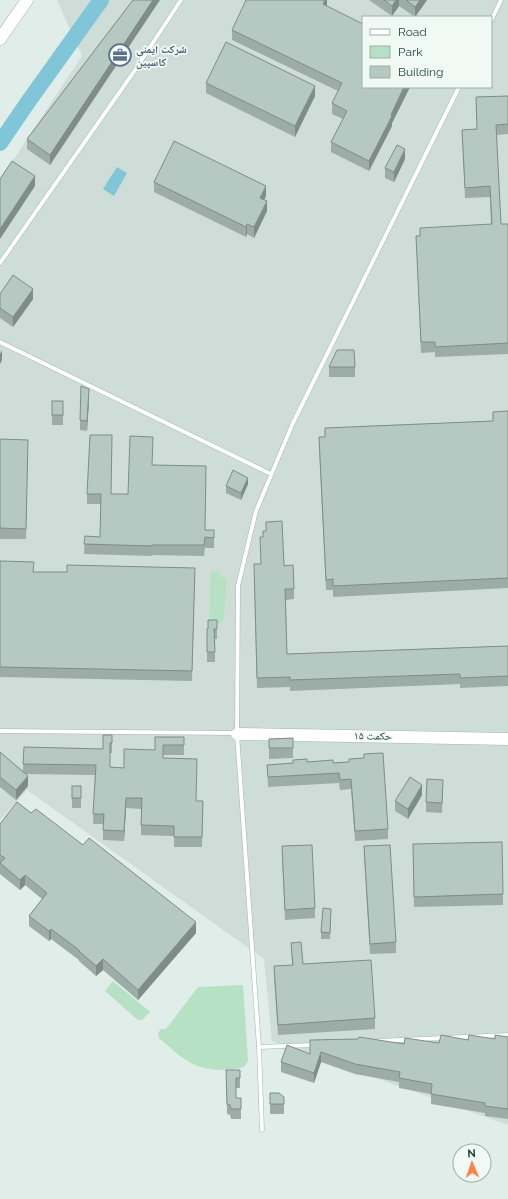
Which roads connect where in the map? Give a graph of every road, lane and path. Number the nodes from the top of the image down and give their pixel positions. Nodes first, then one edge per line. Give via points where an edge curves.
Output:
1 (27, 0) edge
2 (181, 0) edge
3 (501, 0) edge
4 (492, 19) edge
5 (0, 39) edge
6 (458, 88) edge
7 (0, 263) edge
8 (0, 342) edge
9 (271, 474) junction
10 (0, 730) edge
11 (238, 734) junction
12 (508, 739) edge
13 (508, 1034) edge
14 (376, 1041) edge
15 (321, 1044) edge
16 (258, 1048) junction
17 (262, 1130) dead end

1 - 5 street
2 - 7 lane
3 - 4 lane
6 - 9 lane via 293,423
8 - 9 lane
9 - 11 lane via 256,511 238,586
10 - 11 lane
11 - 12 street, حکمت ۱۵
11 - 16 lane
13 - 14 lane
15 - 16 lane
16 - 17 lane

